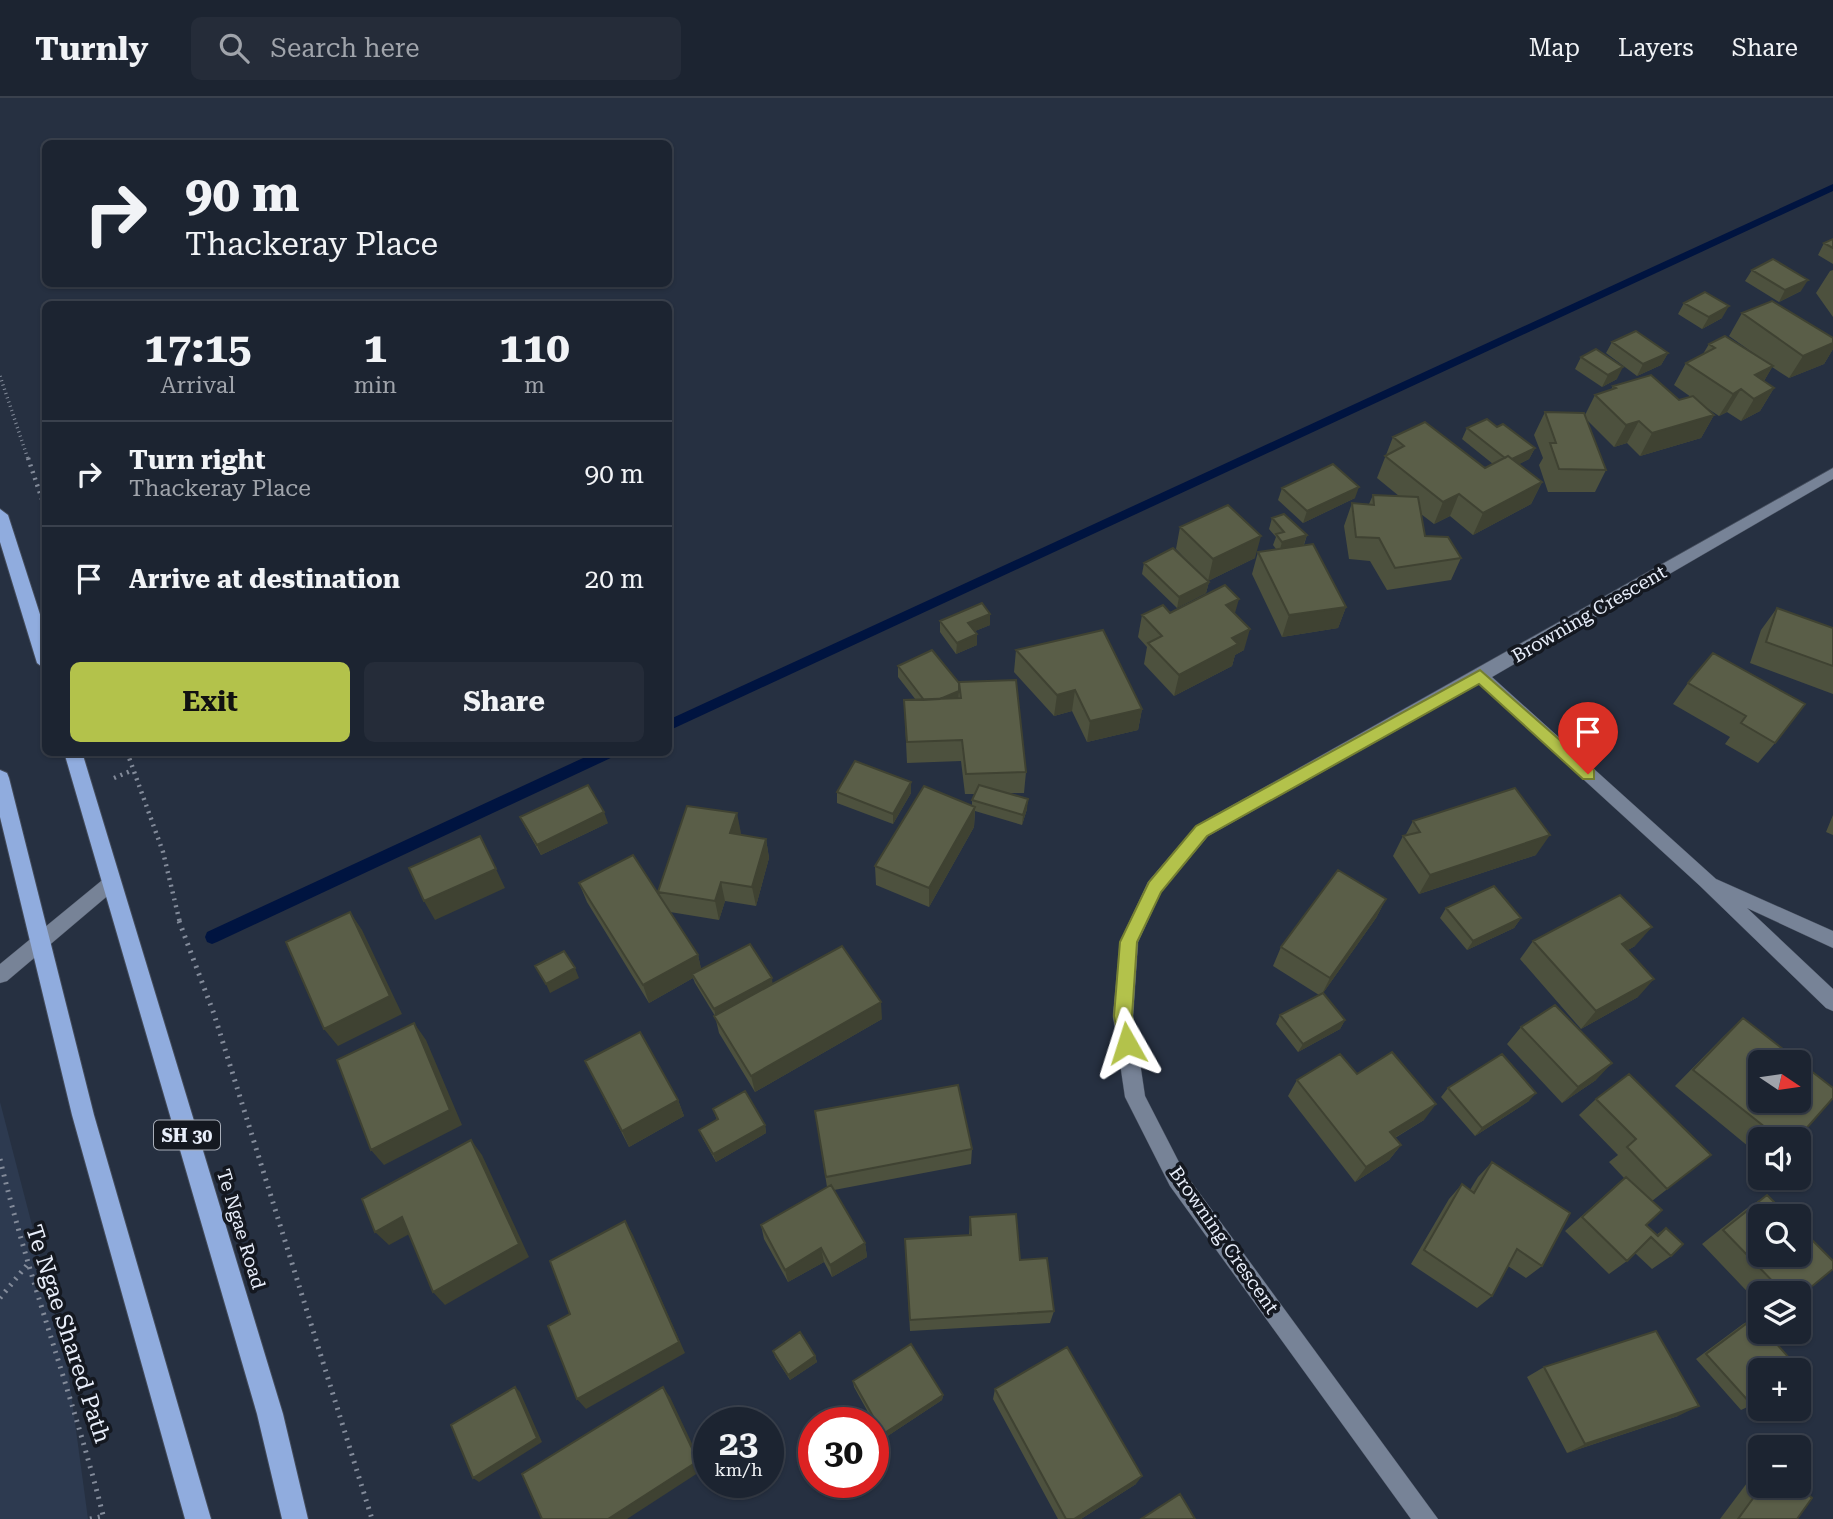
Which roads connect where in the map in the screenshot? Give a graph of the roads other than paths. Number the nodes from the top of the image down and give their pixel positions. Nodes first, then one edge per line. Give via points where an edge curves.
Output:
1 (1833, 473) edge
2 (0, 515) edge
3 (42, 650) edge
4 (1480, 676) junction
5 (74, 756) edge
6 (0, 778) edge
7 (1705, 880) junction
8 (112, 882) junction
9 (1833, 940) edge
10 (39, 945) junction
11 (0, 975) edge
12 (1833, 1002) edge
13 (198, 1519) edge
14 (295, 1519) edge
15 (1426, 1519) edge

1 - 4 street, Browning Crescent
2 - 3 highway
4 - 7 street
4 - 15 street, Browning Crescent via 1202,831 1154,887 1129,942 1123,1016 1135,1097 1177,1178
5 - 8 highway, Te Ngae Road / SH 30
6 - 10 highway
7 - 9 street
7 - 12 street
8 - 10 street
8 - 14 highway, Te Ngae Road / SH 30 via 270,1414
10 - 11 street
10 - 13 highway

